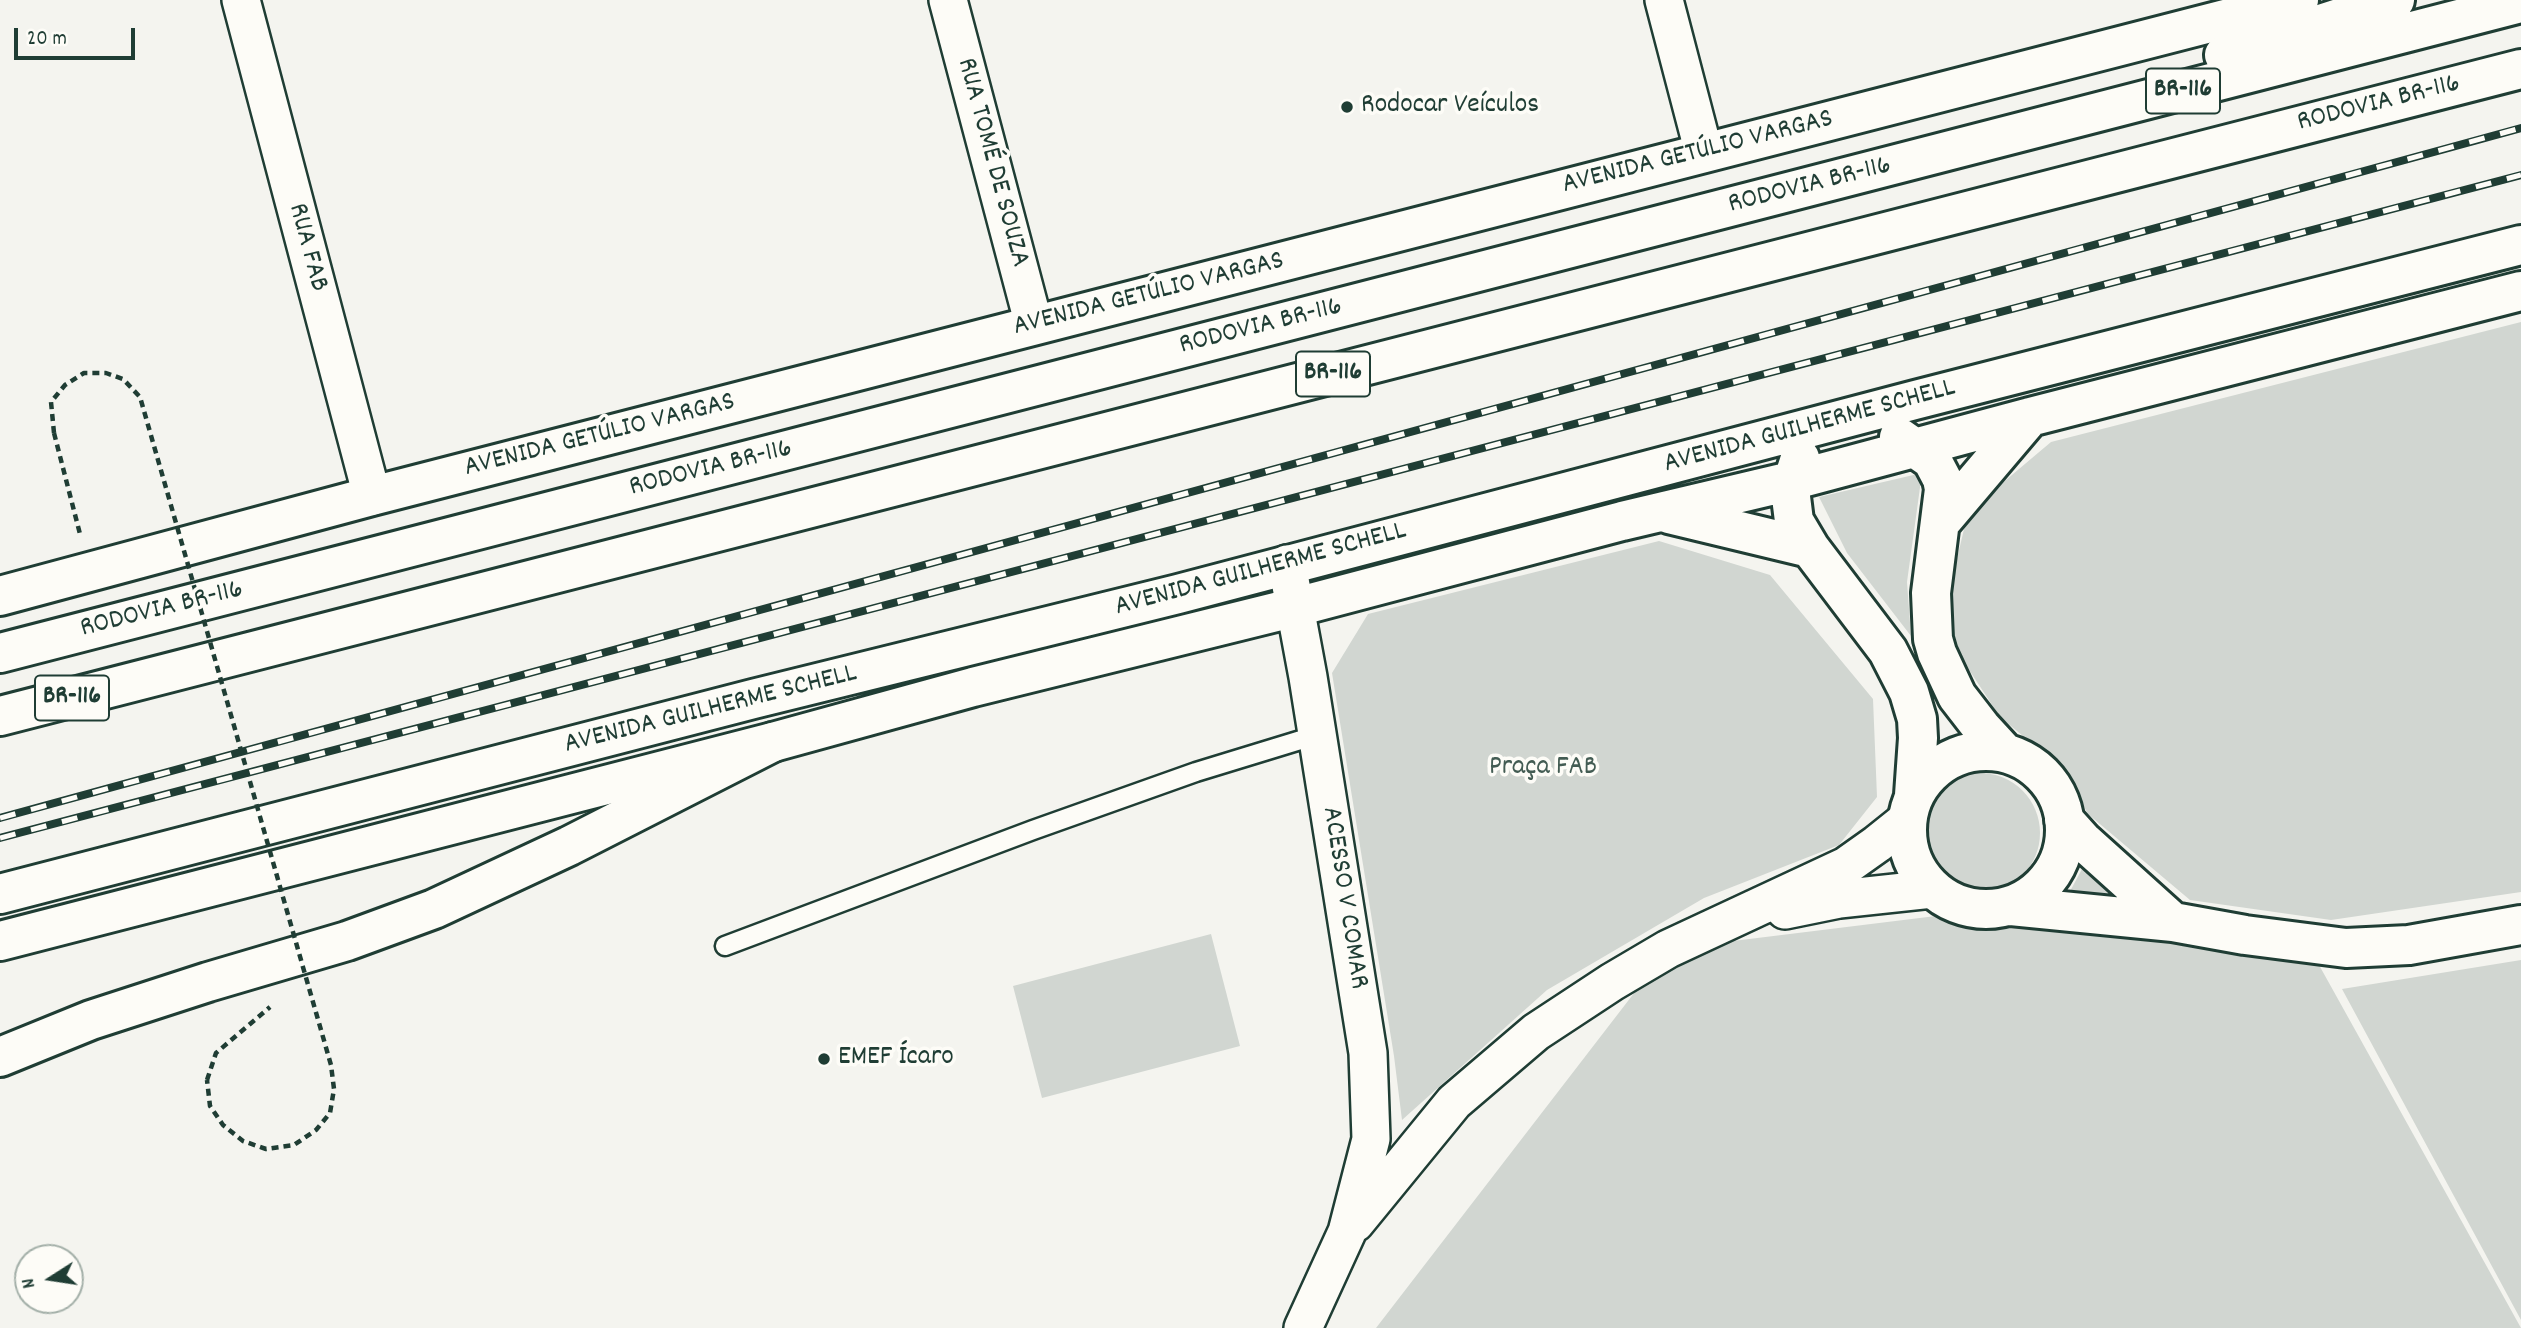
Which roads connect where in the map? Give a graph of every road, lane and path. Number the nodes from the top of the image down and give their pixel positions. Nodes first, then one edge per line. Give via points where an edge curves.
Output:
1 (241, 0) edge
2 (948, 0) edge
3 (1664, 0) edge
4 (2299, 0) edge
5 (2395, 0) edge
6 (2521, 3) edge
7 (2521, 69) edge
8 (1704, 153) junction
9 (1846, 178) junction
10 (2521, 245) edge
11 (2521, 292) edge
12 (1034, 325) junction
13 (2031, 417) junction
14 (1841, 420) junction
15 (1917, 447) junction
16 (1791, 481) junction
17 (372, 496) junction
18 (1664, 513) junction
19 (1941, 522) junction
20 (1810, 548) junction
21 (1287, 564) junction
22 (89, 572) junction
23 (0, 596) edge
24 (1296, 607) junction
25 (0, 653) edge
26 (144, 680) junction
27 (0, 716) edge
28 (0, 732) edge
29 (1317, 735) junction
30 (773, 741) junction
31 (2004, 752) junction
32 (1910, 807) junction
33 (2064, 820) junction
34 (1932, 889) junction
35 (0, 894) edge
36 (2011, 906) junction
37 (1735, 919) junction
38 (2173, 922) junction
39 (2521, 925) edge
40 (0, 940) edge
41 (725, 946) dead end
42 (265, 965) junction
43 (0, 1057) edge
44 (1347, 1232) junction
45 (1303, 1328) edge

1 - 17 street, RUA FAB
2 - 12 street, RUA TOMÉ DE SOUZA
3 - 8 street
4 - 8 main road, AVENIDA GETÚLIO VARGAS
5 - 9 main road, BR-116
6 - 9 main road, RODOVIA BR-116 / BR-116
7 - 26 main road, RODOVIA BR-116 / BR-116
8 - 12 main road, AVENIDA GETÚLIO VARGAS
9 - 25 main road, RODOVIA BR-116 / BR-116
10 - 14 main road, AVENIDA GUILHERME SCHELL
11 - 13 main road, AVENIDA GUILHERME SCHELL
12 - 17 main road, AVENIDA GETÚLIO VARGAS
13 - 15 main road, AVENIDA GUILHERME SCHELL
13 - 19 main road
14 - 15 main road via 1881,428
14 - 16 main road via 1800,458
14 - 21 main road, AVENIDA GUILHERME SCHELL
15 - 16 main road, AVENIDA GUILHERME SCHELL
15 - 19 main road via 1932,460 1942,479
16 - 18 main road, AVENIDA GUILHERME SCHELL
16 - 20 main road via 1794,521
17 - 22 main road, AVENIDA GETÚLIO VARGAS
18 - 20 main road
18 - 24 main road, AVENIDA GUILHERME SCHELL
19 - 31 main road via 1931,578 1933,639 1957,696
20 - 32 main road via 1888,651 1909,692 1918,738
21 - 24 street, ACESSO V COMAR
21 - 35 main road, AVENIDA GUILHERME SCHELL
22 - 23 main road, AVENIDA GETÚLIO VARGAS
22 - 42 path, bridge via 54,433 51,402 65,385 84,373 106,373 123,379 140,397 331,1065 330,1113 294,1145 266,1149 243,1141 223,1125 210,1106 208,1080 216,1053 271,1006
24 - 29 street, ACESSO V COMAR
24 - 30 main road, AVENIDA GUILHERME SCHELL
26 - 27 main road, RODOVIA BR-116 / BR-116
26 - 28 main road
29 - 41 lane via 1033,830
29 - 44 street, ACESSO V COMAR via 1368,1053 1371,1139
30 - 40 main road, AVENIDA GUILHERME SCHELL
30 - 42 main road via 434,909
31 - 32 main road via 1977,750 1951,757 1930,773
31 - 33 main road via 2045,776 2058,796
32 - 34 main road via 1908,845 1916,870
32 - 37 street, ACESSO V COMAR via 1877,844 1846,866
33 - 36 main road via 2063,847 2053,873 2035,893
33 - 38 main road
34 - 36 main road via 1969,908
34 - 37 street, ACESSO V COMAR via 1839,899
36 - 38 main road
37 - 44 street, ACESSO V COMAR via 1668,949 1536,1032 1454,1102
38 - 39 main road via 2346,948 2409,946
42 - 43 main road via 91,1020
44 - 45 street, ACESSO V COMAR

